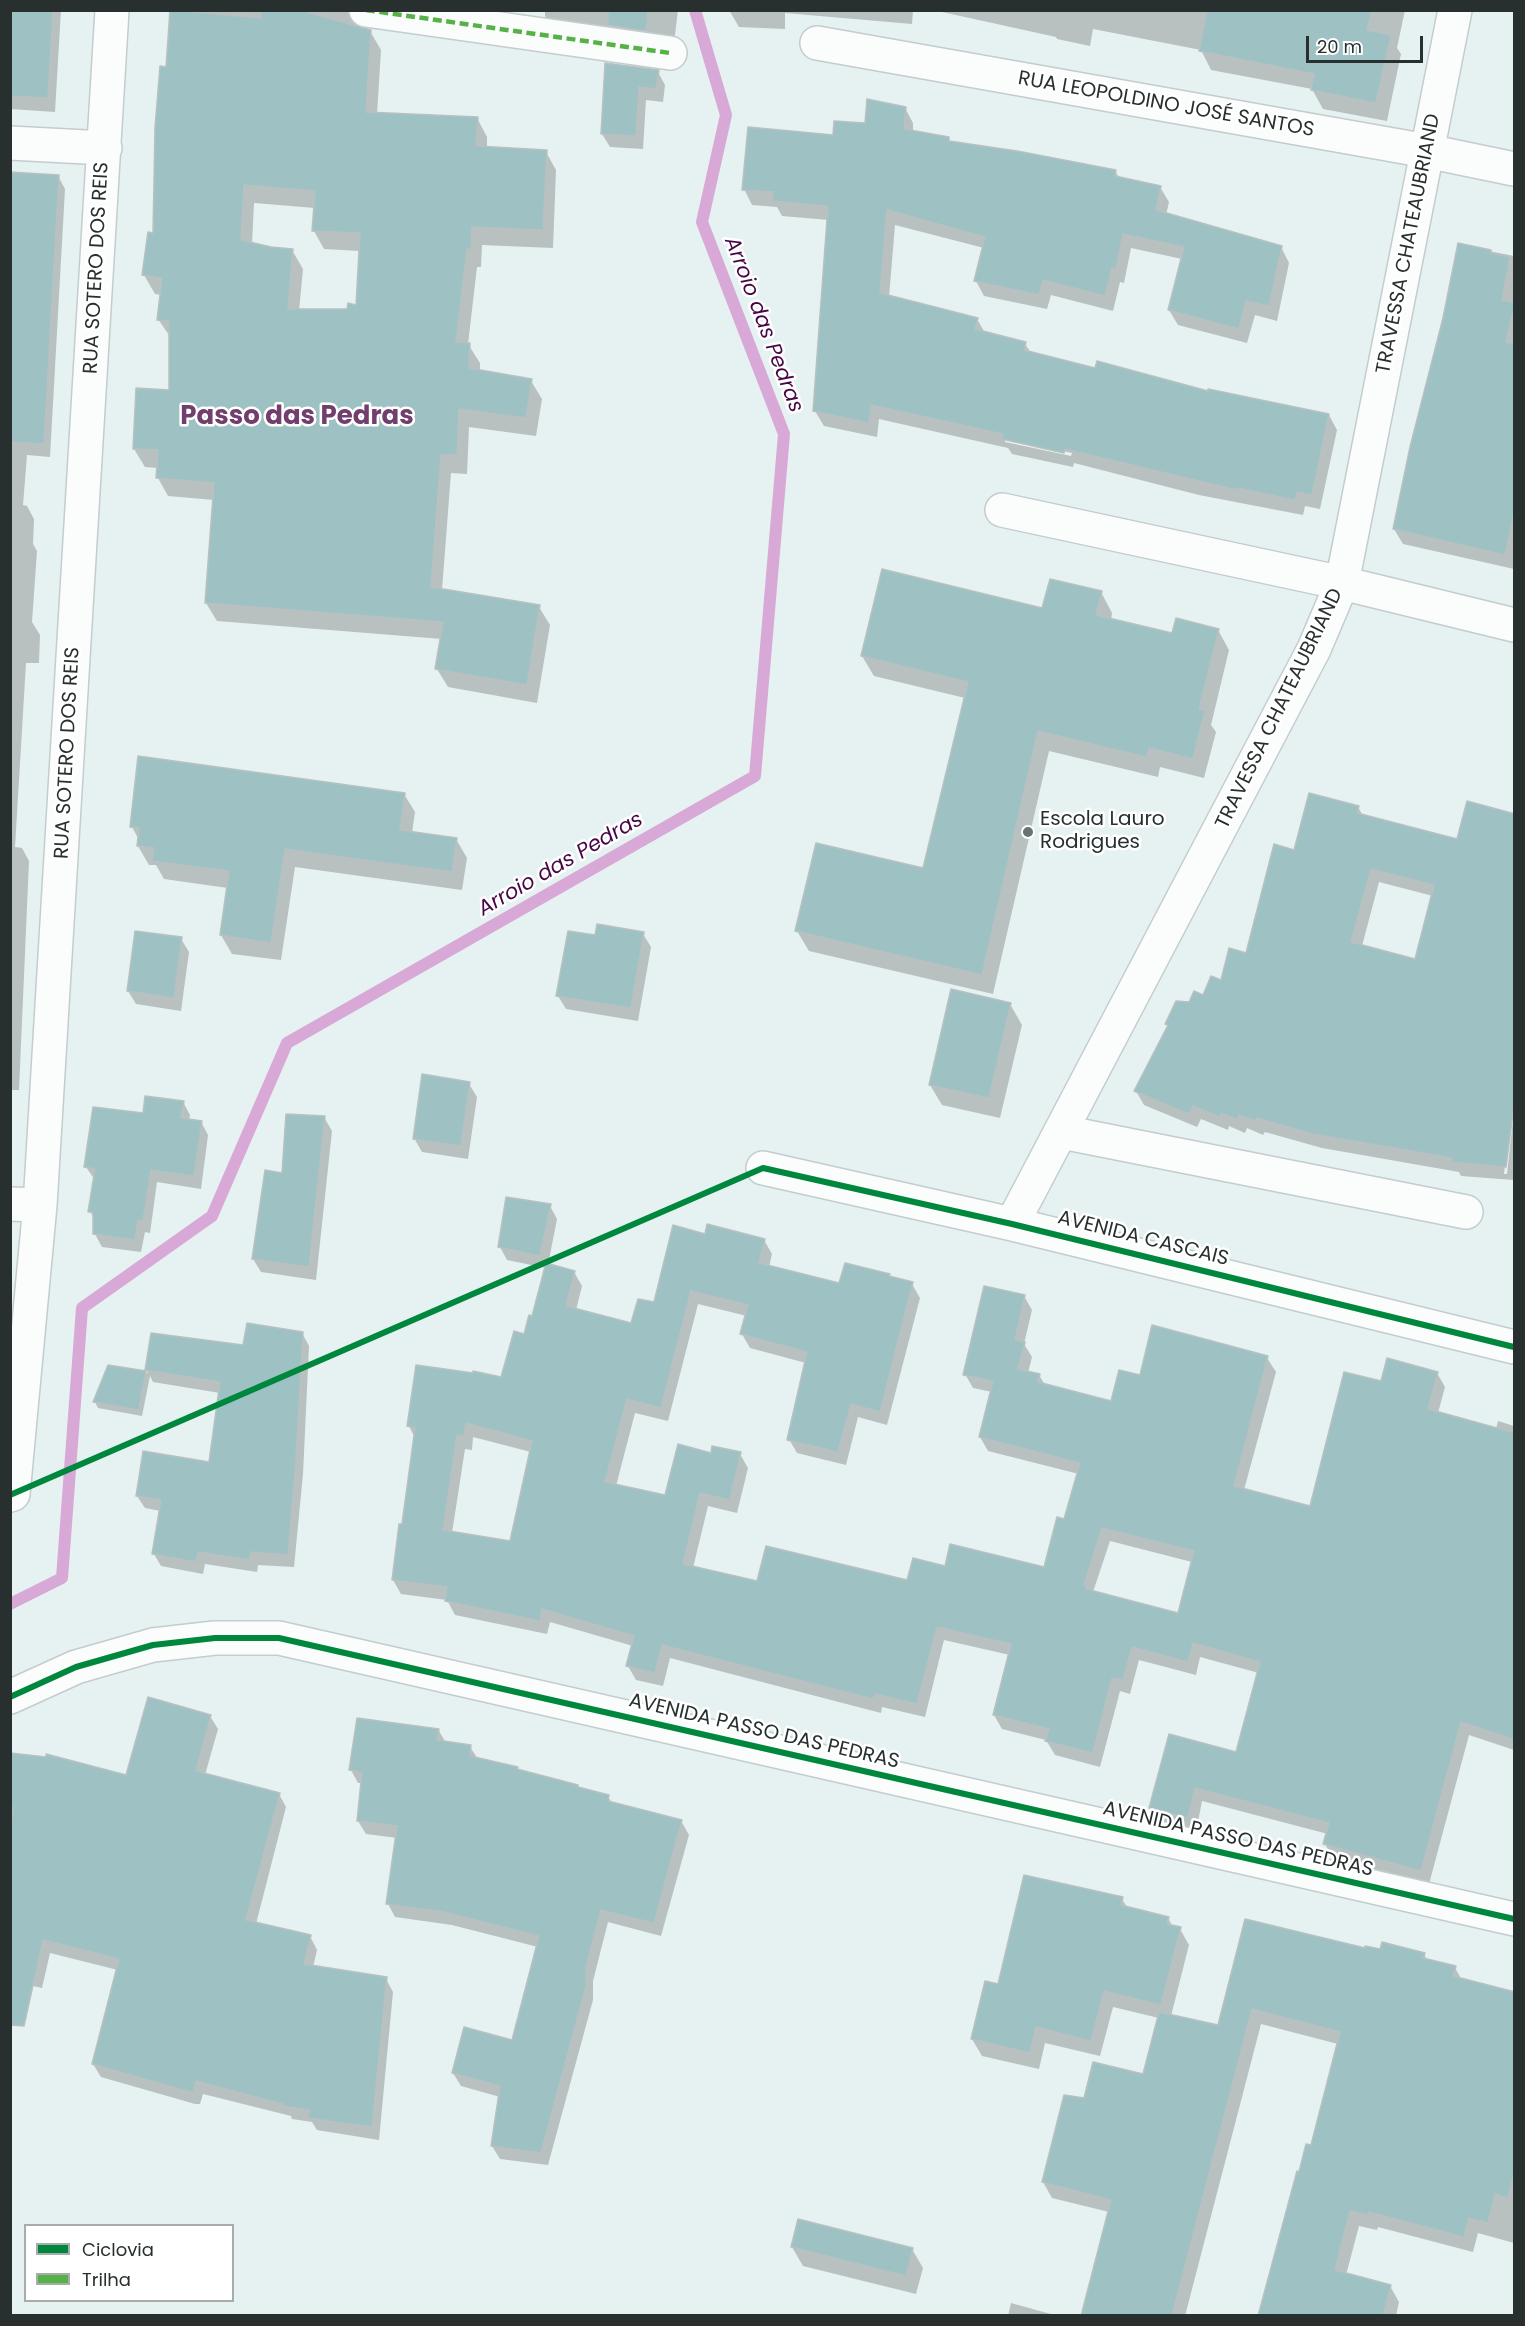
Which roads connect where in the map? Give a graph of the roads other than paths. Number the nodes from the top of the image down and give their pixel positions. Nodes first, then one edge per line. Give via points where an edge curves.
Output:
1 (112, 10) edge
2 (366, 10) edge
3 (1455, 10) edge
4 (817, 43) dead end
5 (670, 53) dead end
6 (10, 143) edge
7 (105, 148) junction
8 (1427, 151) junction
9 (1515, 169) edge
10 (1002, 510) dead end
11 (1342, 583) junction
12 (1515, 625) edge
13 (1062, 1132) junction
14 (763, 1168) dead end
15 (25, 1204) edge
16 (1466, 1212) dead end
17 (1012, 1224) junction
18 (1515, 1347) edge
19 (12, 1495) edge
20 (10, 1697) edge
21 (1515, 1919) edge

1 - 7 street, RUA SOTERO DOS REIS
2 - 5 street
3 - 8 street, TRAVESSA CHATEAUBRIAND
4 - 8 street, RUA LEOPOLDINO JOSÉ SANTOS
6 - 7 street
7 - 15 street, RUA SOTERO DOS REIS
8 - 9 street, RUA LEOPOLDINO JOSÉ SANTOS
8 - 11 street, TRAVESSA CHATEAUBRIAND
10 - 11 street
11 - 12 street
11 - 13 street, TRAVESSA CHATEAUBRIAND via 1314,649
13 - 16 street
13 - 17 street, TRAVESSA CHATEAUBRIAND
14 - 17 street, AVENIDA CASCAIS
15 - 19 street, RUA SOTERO DOS REIS
17 - 18 street, AVENIDA CASCAIS
20 - 21 street, AVENIDA PASSO DAS PEDRAS via 76,1668 153,1645 215,1638 279,1638

